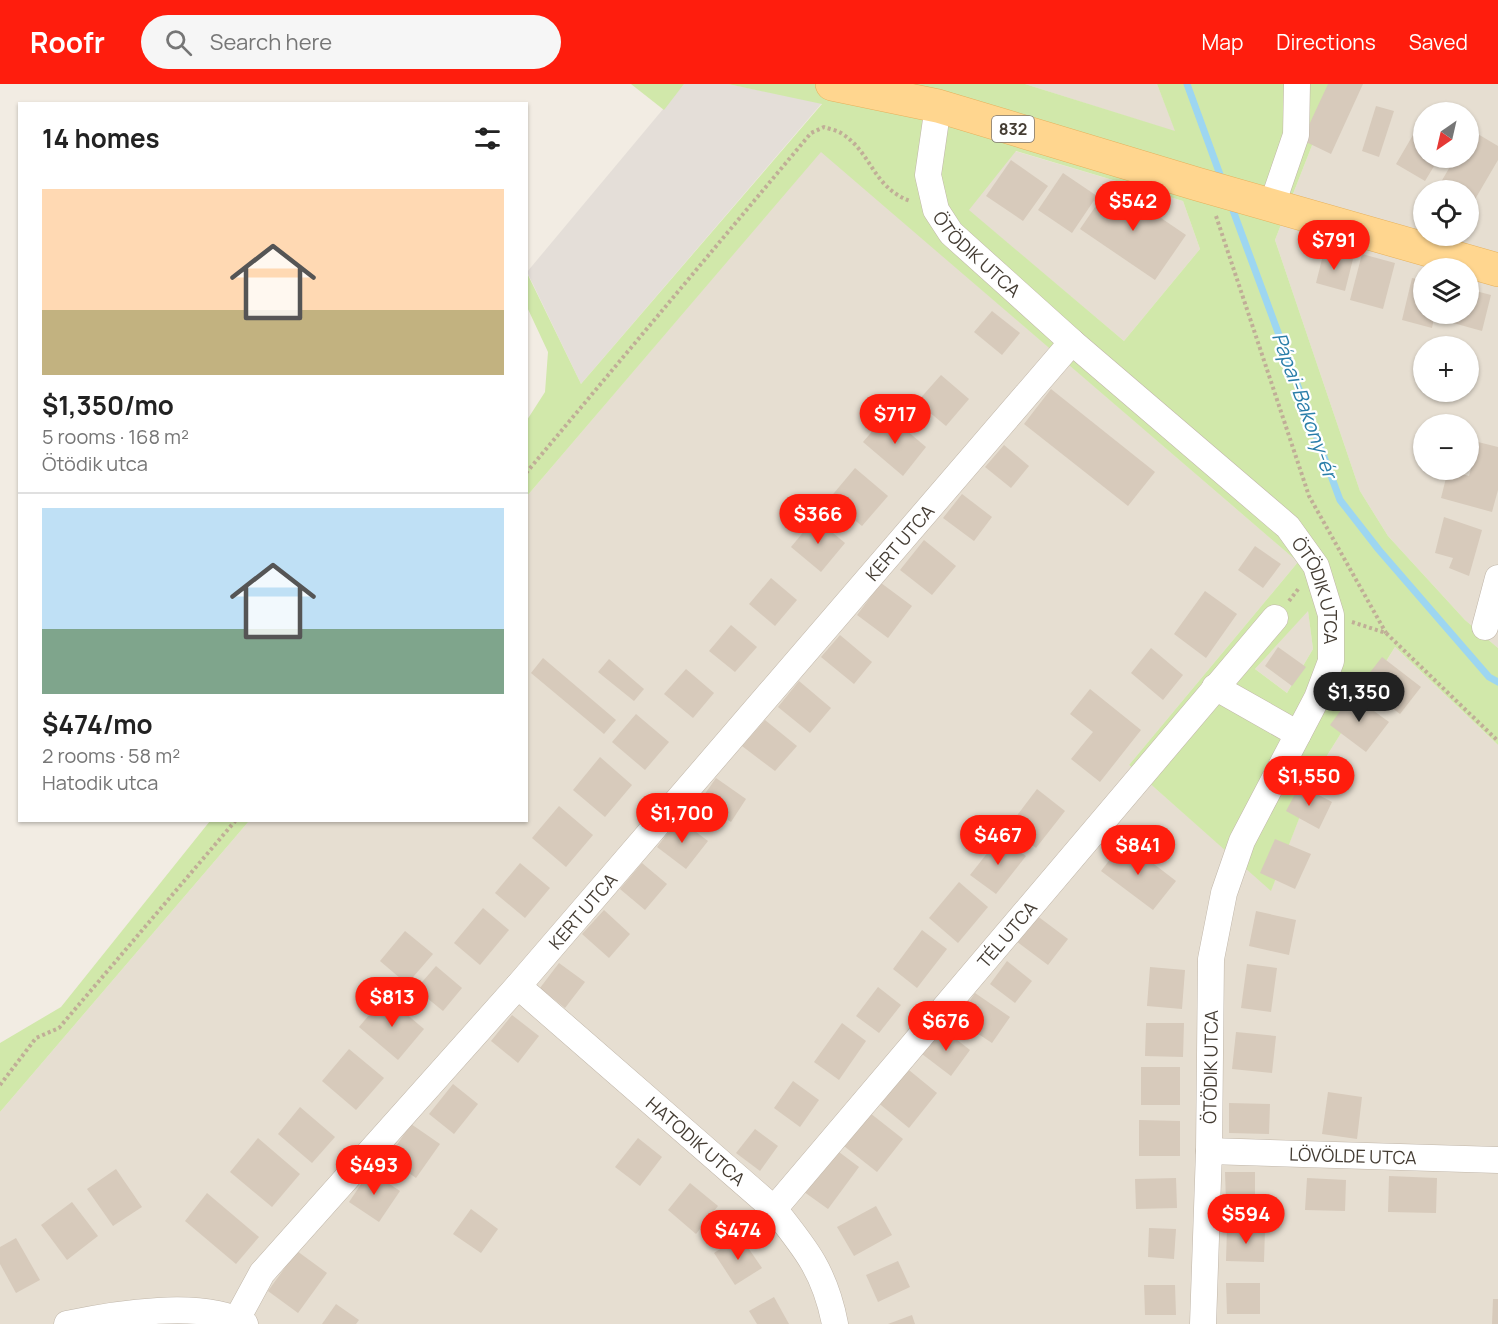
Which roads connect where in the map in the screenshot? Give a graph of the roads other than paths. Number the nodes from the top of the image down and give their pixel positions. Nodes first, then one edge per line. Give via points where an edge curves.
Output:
1 (832, 84) edge
2 (1297, 84) edge
3 (938, 106) junction
4 (1261, 202) junction
5 (1498, 270) edge
6 (1071, 342) junction
7 (1498, 578) edge
8 (1275, 618) road end
9 (1485, 627) dead end
10 (1215, 687) junction
11 (1298, 734) junction
12 (518, 986) junction
13 (1209, 1150) junction
14 (1498, 1160) edge
15 (774, 1209) junction
16 (241, 1321) edge
17 (67, 1324) edge
18 (835, 1324) edge
19 (1203, 1324) edge

1 - 3 main road, 832
2 - 4 street via 1296,135
3 - 4 main road, 832
3 - 6 street, ÖTÖDIK UTCA via 928,175 936,210 951,233
4 - 5 main road, 832
6 - 11 street, ÖTÖDIK UTCA via 1288,527 1316,566 1331,615 1331,661
6 - 12 street, KERT UTCA
7 - 9 street
8 - 10 street, TÉL UTCA
10 - 11 street
10 - 15 street, TÉL UTCA
11 - 13 street, ÖTÖDIK UTCA via 1242,841 1224,893 1211,959
12 - 15 street, HATODIK UTCA
12 - 16 street, KERT UTCA via 262,1274
13 - 14 street, LÖVÖLDE UTCA
13 - 19 street, ÖTÖDIK UTCA
15 - 18 street, HATODIK UTCA via 822,1277
16 - 17 street via 202,1312 154,1311

